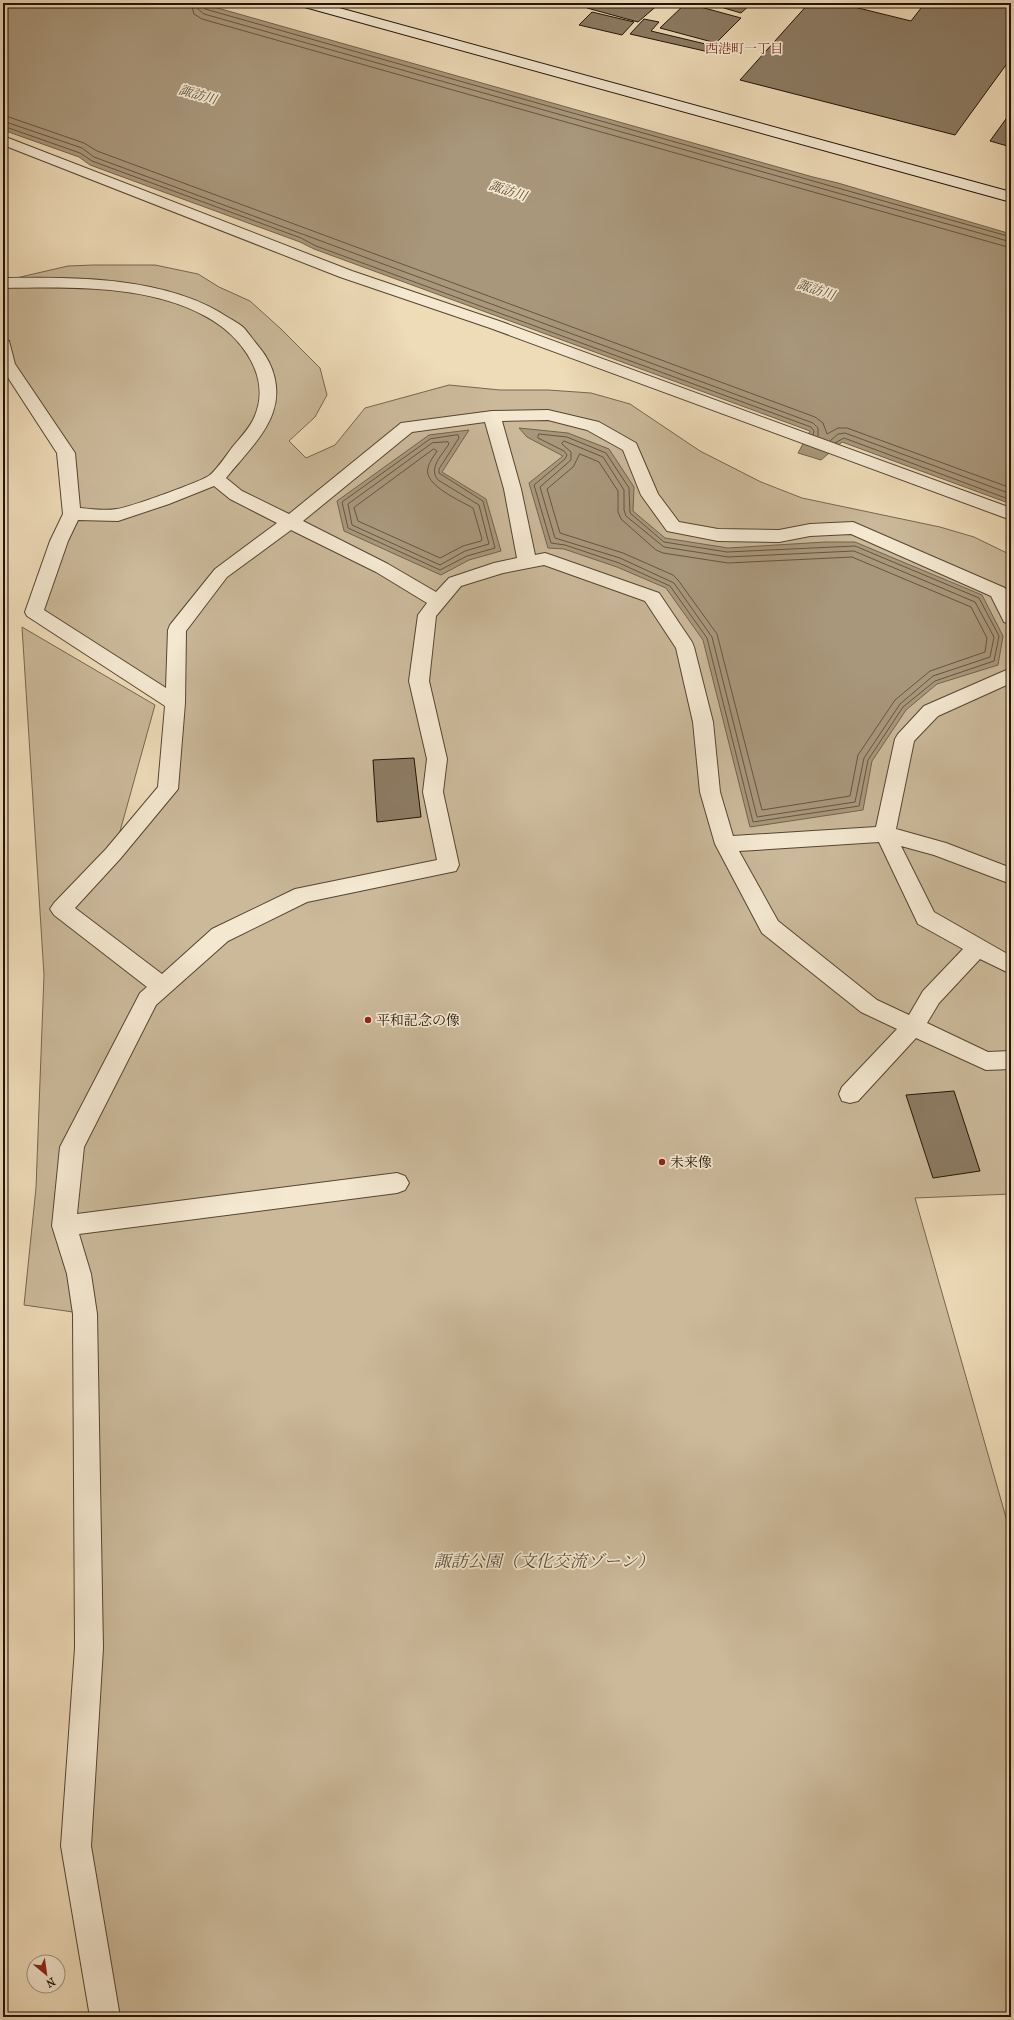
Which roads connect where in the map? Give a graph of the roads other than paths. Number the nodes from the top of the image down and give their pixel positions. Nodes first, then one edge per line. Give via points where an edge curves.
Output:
1 (306, 3) edge
2 (3, 140) edge
3 (1011, 197) edge
4 (3, 283) edge
5 (3, 344) edge
6 (492, 416) junction
7 (216, 479) junction
8 (72, 514) junction
9 (1011, 514) edge
10 (290, 522) junction
11 (527, 562) junction
12 (438, 602) junction
13 (1011, 618) edge
14 (1011, 675) edge
15 (175, 703) junction
16 (885, 834) junction
17 (725, 844) junction
18 (1011, 876) edge
19 (977, 948) junction
20 (1011, 966) edge
21 (162, 986) junction
22 (913, 1027) junction
23 (1011, 1060) edge
24 (850, 1094) dead end
25 (397, 1183) dead end
26 (64, 1226) junction
27 (105, 2017) edge

1 - 3 street
2 - 9 street via 346,274 503,328
4 - 7 street via 61,282 145,292 198,306 228,322 250,344 264,368 269,390 262,420
5 - 8 street via 7,364 66,453
6 - 10 street via 407,427
6 - 11 street via 522,525
6 - 13 street via 548,415 593,426 630,447 650,495 674,528 718,535 779,536 810,530 853,528 998,592
7 - 8 street via 118,515
7 - 10 street via 236,495
8 - 15 street via 59,541 34,612
10 - 12 street via 382,568
10 - 15 street via 221,573 177,630
11 - 12 street via 500,567 455,582
11 - 17 street via 545,559 652,597 685,647 703,722 710,792
12 - 21 street via 427,614 419,681 437,759 433,792 449,865 302,895 220,935
14 - 16 street via 931,712 905,740
15 - 21 street via 168,790 61,910
16 - 17 street
16 - 18 street via 938,848
16 - 19 street via 926,918
17 - 22 street via 770,927 870,1006
19 - 20 street
19 - 22 street via 931,997
21 - 26 street via 148,999 72,1147
22 - 23 street via 986,1061
22 - 24 street
25 - 26 street
26 - 27 street via 79,1274 85,1314 89,1648 76,1846

